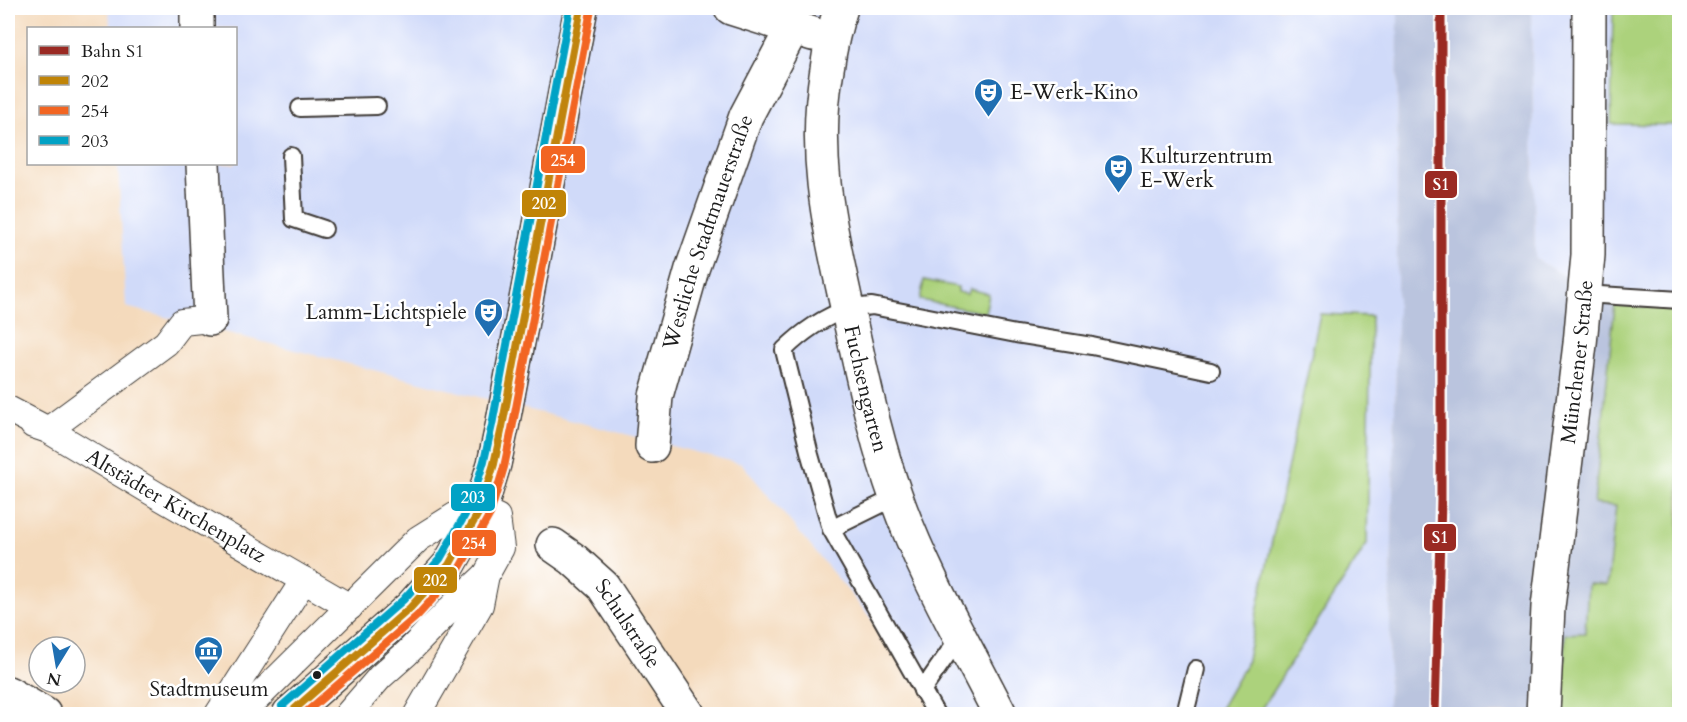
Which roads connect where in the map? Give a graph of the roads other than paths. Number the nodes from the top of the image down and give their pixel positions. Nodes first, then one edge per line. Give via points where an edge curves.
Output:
1 (196, 8) edge
2 (581, 8) edge
3 (731, 8) edge
4 (841, 8) edge
5 (1589, 8) edge
6 (197, 27) edge
7 (792, 27) junction
8 (831, 41) junction
9 (377, 106) dead end
10 (300, 108) dead end
11 (291, 156) dead end
12 (203, 165) edge
13 (324, 229) dead end
14 (1584, 294) junction
15 (1680, 300) edge
16 (848, 310) junction
17 (210, 319) joint
18 (1211, 371) dead end
19 (8, 409) edge
20 (8, 416) edge
21 (48, 430) junction
22 (652, 446) dead end
23 (896, 497) junction
24 (480, 510) junction
25 (831, 529) junction
26 (553, 545) dead end
27 (486, 575) junction
28 (304, 580) junction
29 (350, 607) junction
30 (960, 636) junction
31 (1196, 669) dead end
32 (922, 691) junction
33 (8, 693) edge
34 (44, 714) edge
35 (218, 714) edge
36 (241, 714) edge
37 (289, 714) edge
38 (348, 714) edge
39 (417, 714) edge
40 (688, 714) edge
41 (936, 714) edge
42 (1000, 714) edge
43 (1185, 714) edge
44 (1543, 714) edge

1 - 6 street
2 - 24 street via 502,427
3 - 7 street
4 - 8 street
5 - 14 street, Münchener Straße via 1588,255
7 - 8 street
7 - 22 street, Westliche Stadtmauerstraße via 746,116 692,269 656,396
8 - 16 street, Fuchsengarten via 822,102 822,176
9 - 10 lane
11 - 13 lane via 294,219
12 - 17 street
14 - 15 lane
14 - 44 street, Münchener Straße via 1548,607
16 - 18 lane via 872,306
16 - 23 street, Fuchsengarten
16 - 25 lane via 812,326 784,350
17 - 21 street via 182,322 166,343
19 - 21 street, Altstädter Kirchenplatz
20 - 21 street, Altstädter Kirchenplatz
21 - 28 street, Altstädter Kirchenplatz
23 - 25 lane
23 - 30 street, Fuchsengarten
24 - 27 street via 496,517 501,548
24 - 29 street via 461,512 418,539
24 - 37 street via 434,584
25 - 32 lane
26 - 40 street, Schulstraße via 603,586
27 - 38 street via 380,677
27 - 39 street via 480,605
28 - 29 street, Altstädter Kirchenplatz
28 - 35 street
29 - 36 street
30 - 32 lane
30 - 42 street, Fuchsengarten
31 - 43 lane
32 - 41 lane
33 - 34 street

